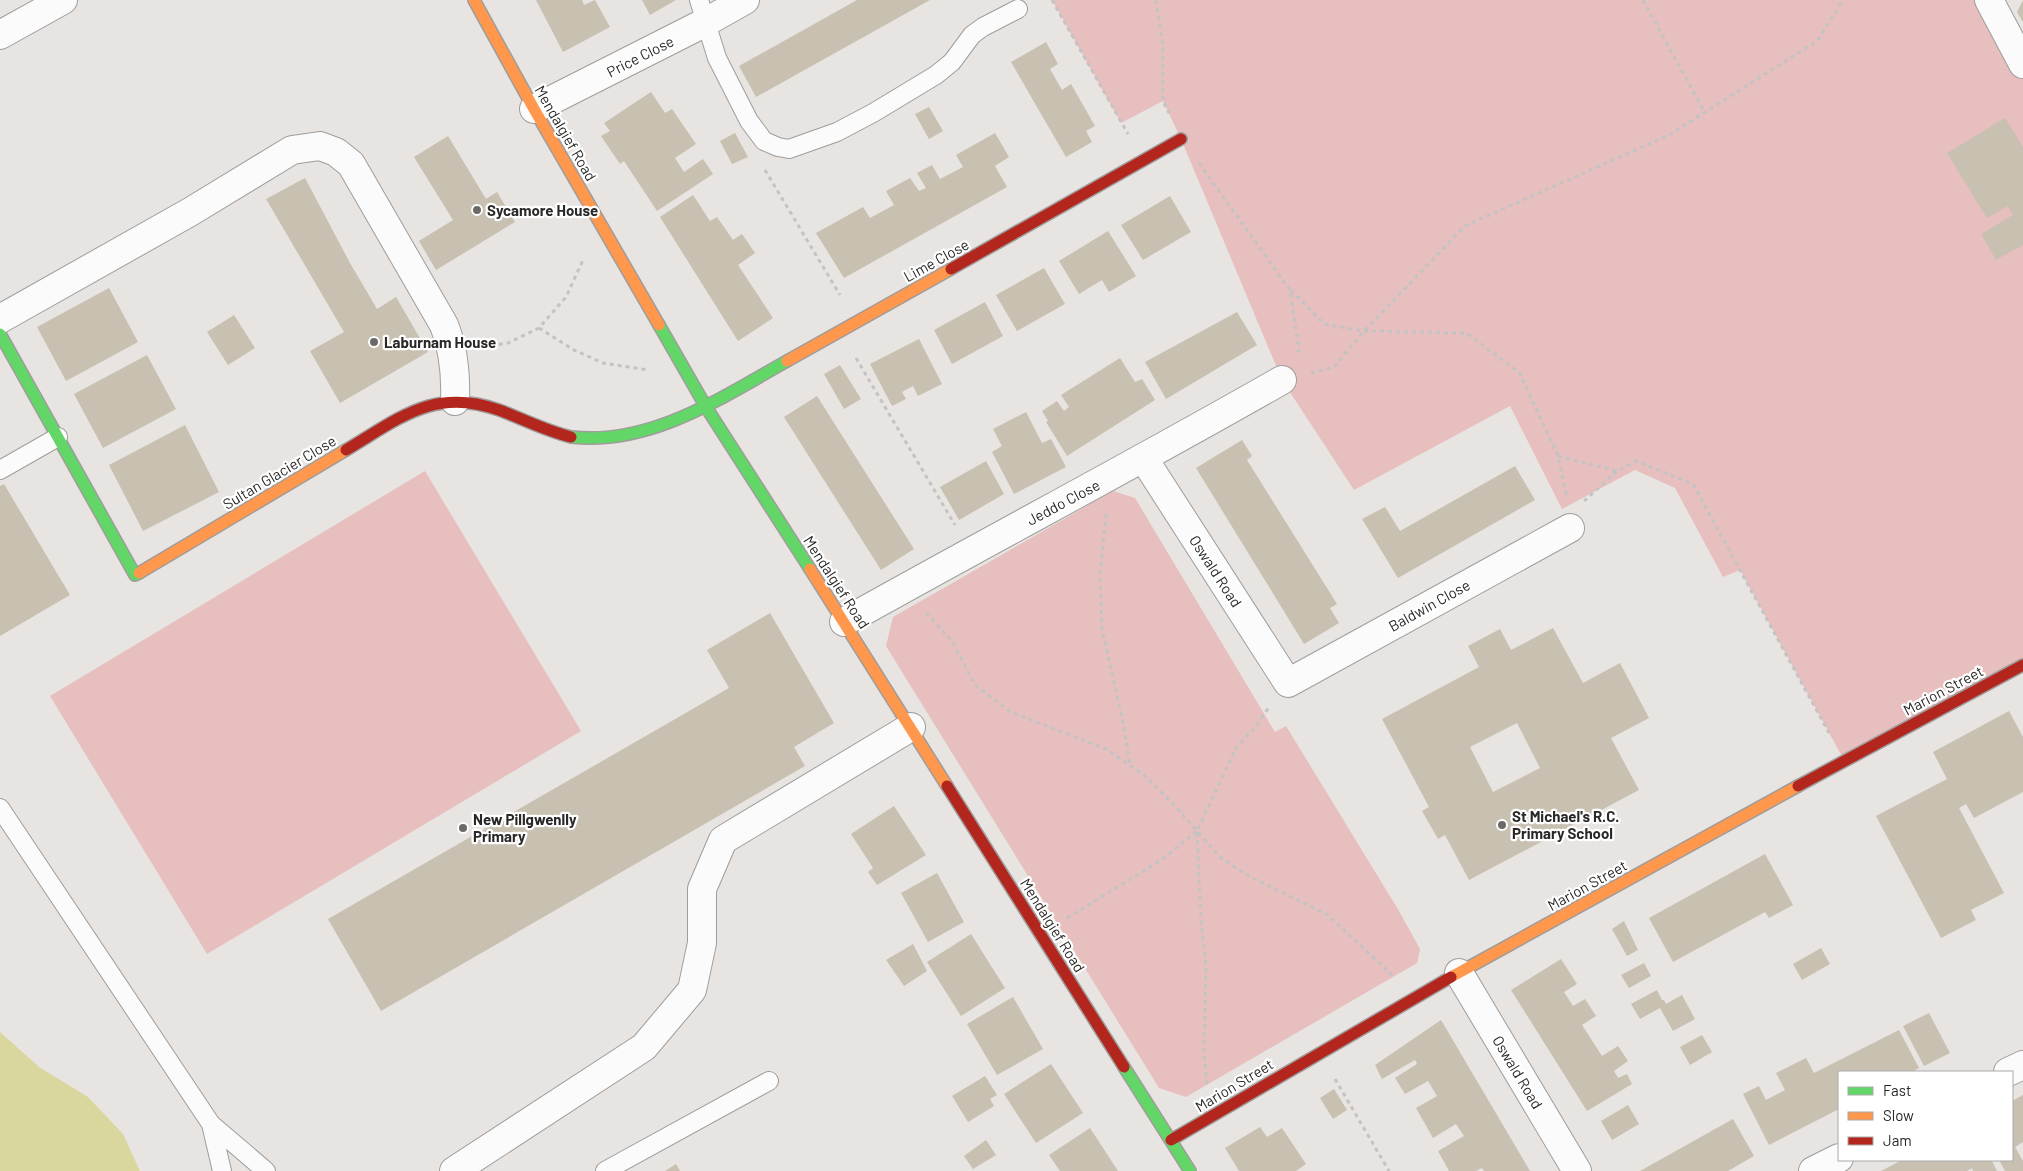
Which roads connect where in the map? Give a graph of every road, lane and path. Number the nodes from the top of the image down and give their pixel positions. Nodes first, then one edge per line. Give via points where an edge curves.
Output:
1 (63, 0) edge
2 (474, 0) edge
3 (745, 0) edge
4 (1052, 0) edge
5 (1156, 0) edge
6 (1643, 0) edge
7 (1843, 0) edge
8 (1989, 0) edge
9 (1018, 9) dead end
10 (702, 11) edge
11 (0, 35) edge
12 (2023, 64) edge
13 (534, 109) junction
14 (1704, 113) junction
15 (1181, 139) junction
16 (789, 149) junction
17 (1144, 160) junction
18 (585, 257) dead end
19 (1290, 290) junction
20 (0, 320) edge
21 (856, 322) junction
22 (538, 328) junction
23 (840, 331) junction
24 (1364, 331) junction
25 (0, 334) edge
26 (452, 351) junction
27 (653, 370) dead end
28 (1282, 380) junction
29 (455, 401) junction
30 (706, 407) junction
31 (58, 437) junction
32 (1558, 456) junction
33 (1144, 458) junction
34 (0, 470) edge
35 (1617, 471) junction
36 (1109, 477) junction
37 (1570, 528) junction
38 (970, 551) junction
39 (902, 589) junction
40 (844, 622) junction
41 (2023, 665) edge
42 (1288, 683) junction
43 (911, 727) junction
44 (1844, 760) junction
45 (1130, 765) junction
46 (0, 808) edge
47 (1197, 831) junction
48 (1041, 934) junction
49 (1459, 973) junction
50 (1419, 994) junction
51 (1319, 1052) junction
52 (2023, 1064) edge
53 (2010, 1071) edge
54 (770, 1081) dead end
55 (1209, 1117) junction
56 (211, 1124) junction
57 (1171, 1140) junction
58 (1838, 1158) edge
59 (222, 1171) edge
60 (266, 1171) edge
61 (454, 1171) edge
62 (605, 1171) edge
63 (1190, 1171) edge
64 (1389, 1171) edge
65 (1577, 1171) edge
66 (1813, 1171) edge

1 - 11 street
2 - 13 street, Mendalgief Road
3 - 10 street, Price Close
4 - 17 path
5 - 15 path via 1163,46 1163,101
6 - 14 path
7 - 14 path via 1817,41
8 - 12 street
9 - 16 lane via 972,34 952,62 936,75 837,132
10 - 13 street, Price Close
10 - 16 lane via 717,58 749,121 764,141
13 - 30 street, Mendalgief Road
14 - 24 path via 1669,135 1465,226
15 - 17 street, Lime Close
15 - 19 path
16 - 21 path via 762,163
17 - 21 street, Lime Close
18 - 22 path via 566,297
19 - 24 path via 1324,324
19 - 28 path via 1299,350
20 - 26 street via 292,150 320,146 336,152 351,164 444,325
21 - 23 street, Lime Close
22 - 26 path via 508,344
22 - 27 path via 603,363
23 - 30 street, Lime Close
23 - 38 path
24 - 28 path via 1334,367
24 - 32 path via 1466,333 1519,372
25 - 31 street, Sultan Glacier Close
26 - 29 street
28 - 33 street, Jeddo Close
29 - 30 street, Sultan Glacier Close via 488,408 570,437 588,439 643,433
29 - 31 street, Sultan Glacier Close via 414,410 135,575
30 - 40 street, Mendalgief Road
31 - 34 lane
32 - 35 path
32 - 37 path via 1569,505
33 - 36 street, Jeddo Close
33 - 42 street, Oswald Road
35 - 37 path via 1578,506
35 - 44 path via 1636,461 1693,484
36 - 38 street, Jeddo Close
36 - 45 path via 1100,575 1102,629
37 - 42 street, Baldwin Close
38 - 39 street, Jeddo Close
39 - 40 street, Jeddo Close
39 - 45 path via 952,641 975,685 1011,712 1106,749
40 - 43 street, Mendalgief Road
41 - 44 street, Marion Street
42 - 47 path via 1236,748
43 - 48 street, Mendalgief Road
43 - 61 street via 723,840 702,889 702,943 692,990 644,1047
44 - 49 street, Marion Street
45 - 47 path via 1150,781
46 - 56 lane
47 - 48 path via 1160,861
47 - 50 path via 1221,858 1249,876 1328,914 1388,974
47 - 55 path via 1206,966 1204,1053
48 - 57 street, Mendalgief Road
49 - 50 street, Marion Street
49 - 65 street, Oswald Road
50 - 51 street, Marion Street
51 - 55 street, Marion Street
51 - 64 path
52 - 53 street
54 - 62 lane
55 - 57 street, Marion Street
56 - 59 lane
56 - 60 lane
57 - 63 street, Mendalgief Road
58 - 66 street

